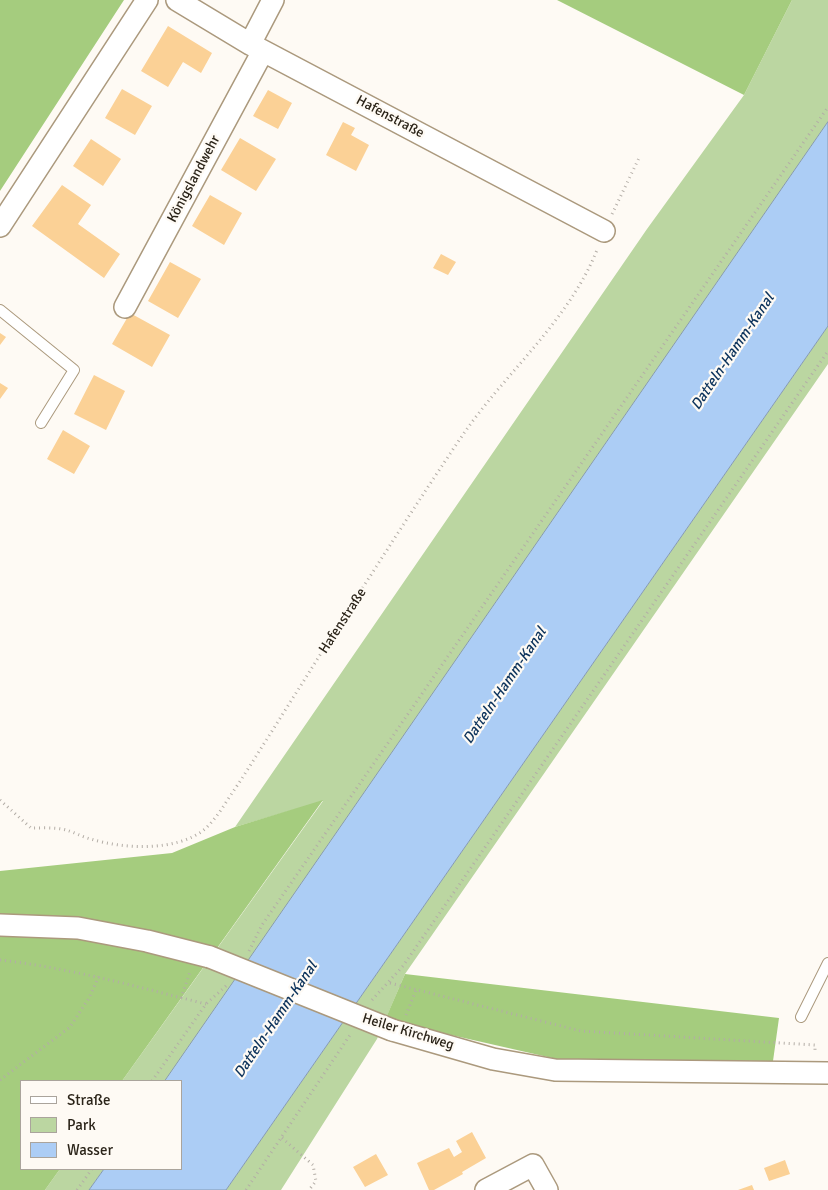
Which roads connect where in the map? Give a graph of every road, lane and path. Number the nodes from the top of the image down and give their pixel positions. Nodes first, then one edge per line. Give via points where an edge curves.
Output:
1 (147, 0) edge
2 (177, 0) edge
3 (273, 0) edge
4 (256, 48) junction
5 (828, 107) edge
6 (639, 158) dead end
7 (0, 226) edge
8 (604, 231) junction
9 (125, 307) dead end
10 (0, 310) edge
11 (828, 351) edge
12 (41, 423) dead end
13 (0, 800) edge
14 (0, 925) edge
15 (203, 955) junction
16 (244, 959) dead end
17 (0, 960) edge
18 (828, 963) edge
19 (98, 976) junction
20 (229, 983) dead end
21 (390, 983) junction
22 (416, 990) junction
23 (181, 998) junction
24 (369, 1003) dead end
25 (206, 1004) junction
26 (801, 1018) dead end
27 (396, 1031) junction
28 (351, 1034) dead end
29 (822, 1072) edge
30 (0, 1080) edge
31 (153, 1080) edge
32 (282, 1138) junction
33 (91, 1170) edge
34 (77, 1190) edge
35 (246, 1190) edge
36 (309, 1190) edge
37 (486, 1190) edge
38 (546, 1190) edge

1 - 7 street
2 - 4 street, Hafenstraße
3 - 4 street, Königslandwehr
4 - 8 street, Hafenstraße
4 - 9 street, Königslandwehr
5 - 16 path via 267,917
6 - 8 path, Hafenstraße
8 - 13 path, Hafenstraße via 588,270 563,312 463,434 239,783 205,828 191,839 172,845 120,845 64,829 31,828
10 - 12 lane via 74,370
11 - 21 path
14 - 15 street, Heiler Kirchweg via 78,928
15 - 23 path
15 - 27 street, Heiler Kirchweg, bridge
17 - 19 path
18 - 26 lane
19 - 23 path
19 - 30 path via 90,998 70,1027
20 - 25 path
21 - 22 path
21 - 24 path
22 - 27 path
22 - 29 path via 581,1031 815,1045
23 - 25 path
25 - 31 path
27 - 29 street, Heiler Kirchweg via 493,1059 554,1070
28 - 32 path
32 - 35 path
32 - 36 path via 313,1165 316,1181
33 - 34 path
37 - 38 street via 533,1165

